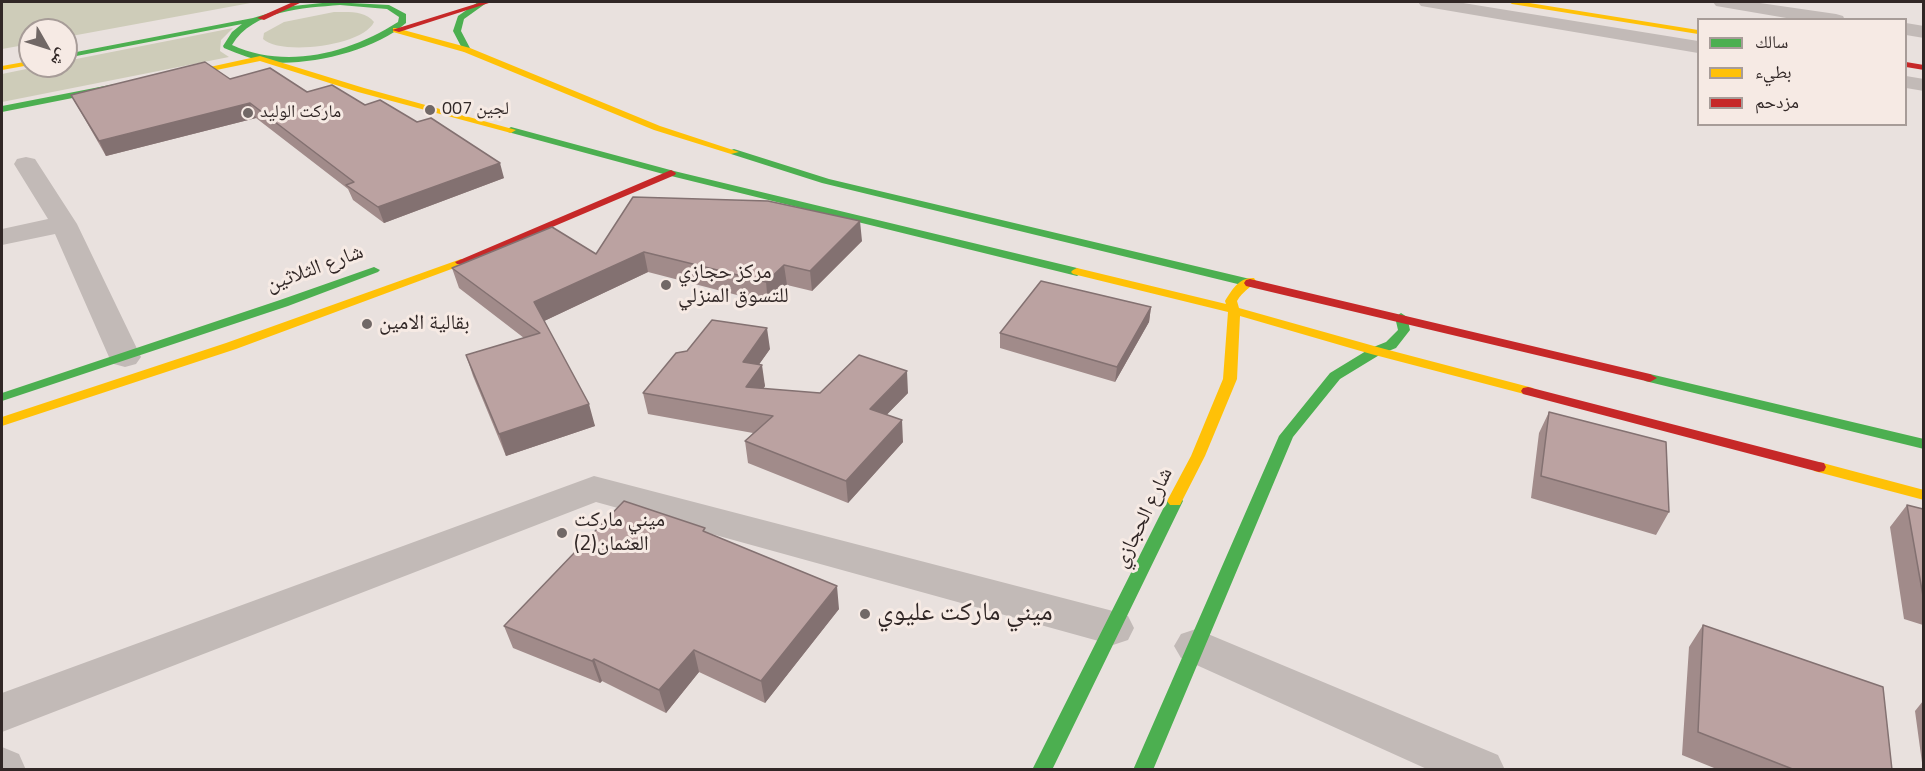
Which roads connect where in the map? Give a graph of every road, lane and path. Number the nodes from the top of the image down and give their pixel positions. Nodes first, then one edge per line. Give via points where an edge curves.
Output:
1 (298, 2) edge
2 (381, 2) edge
3 (1427, 2) edge
4 (1512, 2) edge
5 (1547, 2) edge
6 (1722, 2) edge
7 (1837, 2) edge
8 (484, 3) edge
9 (261, 18) junction
10 (1829, 18) edge
11 (1836, 18) edge
12 (1697, 26) edge
13 (1907, 29) edge
14 (396, 30) junction
15 (1697, 32) edge
16 (1923, 32) edge
17 (1697, 47) edge
18 (467, 50) junction
19 (78, 54) edge
20 (260, 58) junction
21 (1907, 59) edge
22 (1923, 62) edge
23 (18, 65) edge
24 (1907, 65) edge
25 (2, 68) edge
26 (1923, 68) edge
27 (154, 79) edge
28 (1907, 82) edge
29 (131, 84) edge
30 (1923, 85) edge
31 (2, 110) edge
32 (637, 163) junction
33 (26, 164) dead end
34 (616, 172) dead end
35 (671, 172) junction
36 (64, 224) junction
37 (2, 237) edge
38 (391, 263) dead end
39 (1250, 281) junction
40 (1233, 310) junction
41 (1401, 317) junction
42 (1376, 351) junction
43 (125, 357) junction
44 (2, 397) edge
45 (2, 422) edge
46 (1923, 444) edge
47 (1923, 495) edge
48 (1113, 628) junction
49 (1196, 646) junction
50 (2, 713) edge
51 (1042, 770) edge
52 (1143, 770) edge
53 (1481, 770) edge

1 - 9 main road
2 - 9 main road via 319,5
2 - 14 main road via 403,16
3 - 17 street
4 - 15 main road
5 - 12 main road
6 - 10 street
7 - 11 street
8 - 14 main road
8 - 18 main road via 461,18 457,31
9 - 19 main road
9 - 20 main road via 227,39 232,51
13 - 16 street
14 - 18 main road
14 - 20 main road via 368,44 326,55
18 - 39 main road via 657,128 826,181
20 - 27 main road
20 - 32 main road via 361,90
21 - 22 main road
23 - 25 main road
24 - 26 main road
28 - 30 street
29 - 31 main road
32 - 34 main road
32 - 35 main road
33 - 36 street
35 - 40 main road
35 - 45 main road via 458,262 307,319
36 - 37 street
36 - 43 street
38 - 43 main road, شارع الثلاثين
39 - 40 main road, شارع الحجازي via 1239,288 1231,301
39 - 41 main road
40 - 42 main road
40 - 48 main road, شارع الحجازي via 1230,379 1198,456
41 - 42 main road via 1404,330 1400,338
41 - 46 main road
42 - 47 main road
42 - 49 main road via 1335,376 1286,436
43 - 44 main road, شارع الثلاثين
48 - 50 street via 594,489
48 - 51 main road, شارع الحجازي
49 - 52 main road
49 - 53 street

